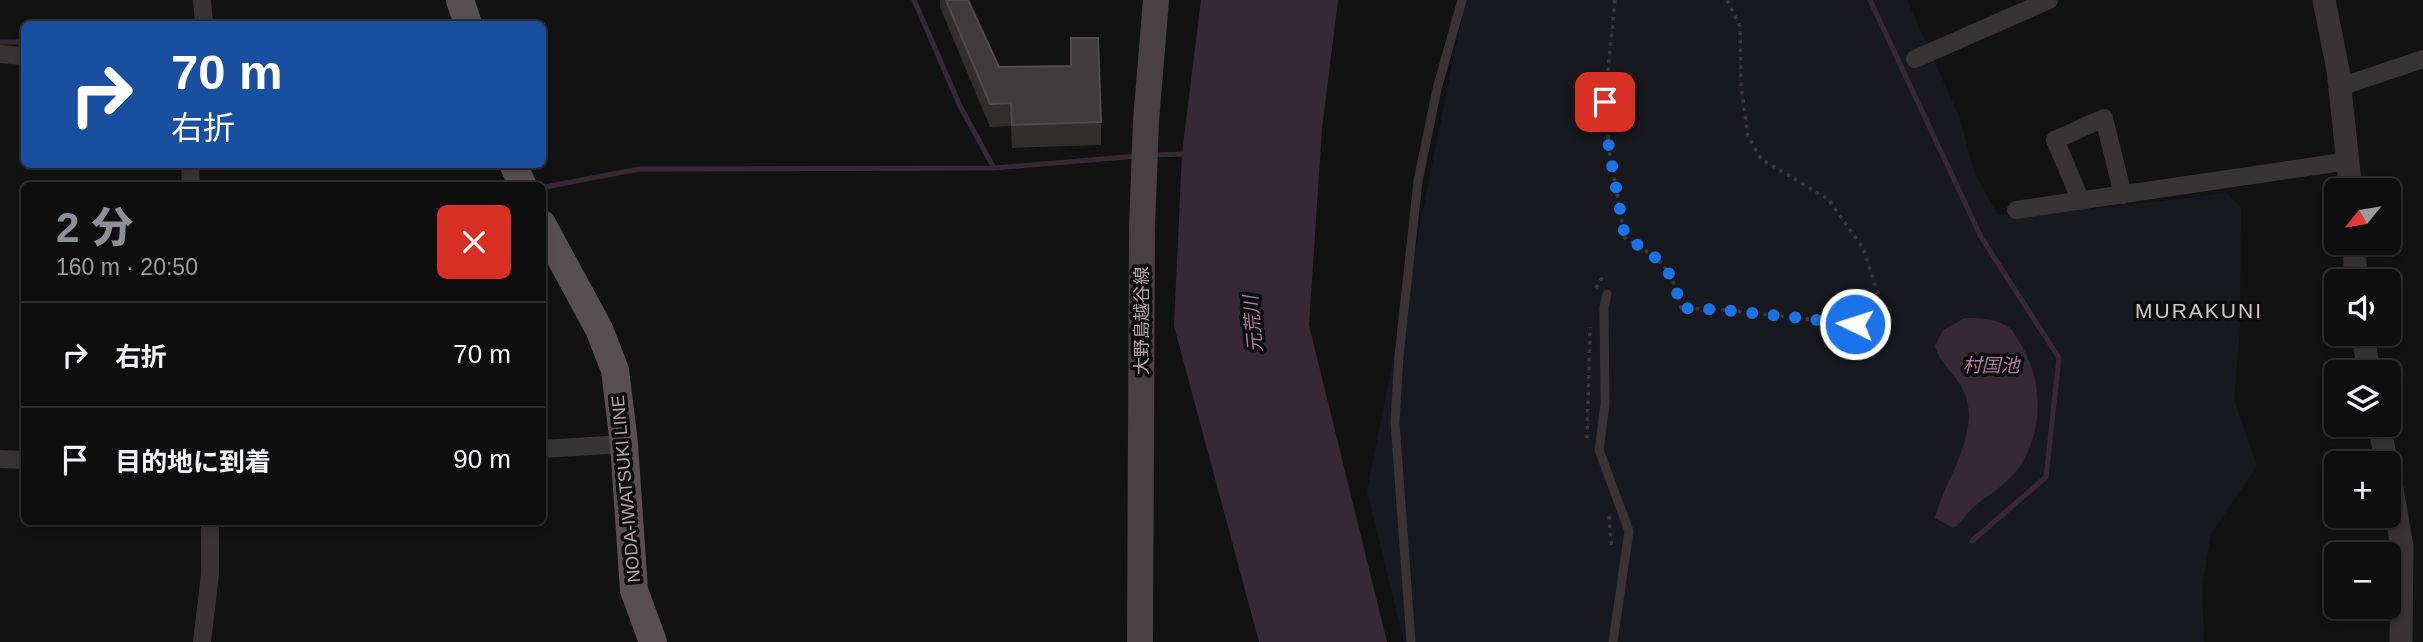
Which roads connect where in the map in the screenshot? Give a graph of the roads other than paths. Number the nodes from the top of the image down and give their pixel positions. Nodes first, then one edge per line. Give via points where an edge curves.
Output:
1 (202, 0) edge
2 (460, 0) edge
3 (1156, 0) edge
4 (1462, 0) edge
5 (2049, 0) edge
6 (2324, 0) edge
7 (204, 21) edge
8 (467, 21) edge
9 (0, 54) edge
10 (21, 56) edge
11 (1915, 59) dead end
12 (2423, 59) edge
13 (2340, 87) junction
14 (2349, 161) junction
15 (2350, 178) edge
16 (2123, 195) junction
17 (2081, 201) junction
18 (2016, 210) dead end
19 (546, 231) edge
20 (1607, 294) dead end
21 (624, 444) junction
22 (546, 449) edge
23 (0, 459) edge
24 (21, 460) edge
25 (210, 525) edge
26 (2399, 528) edge
27 (202, 642) edge
28 (653, 642) edge
29 (1140, 642) edge
30 (1411, 642) edge
31 (1613, 642) edge
32 (2402, 642) edge

1 - 7 street
2 - 8 main road
3 - 29 main road, 大野島越谷線 via 1142,228
4 - 30 lane via 1418,181 1399,356 1395,422
5 - 11 street
6 - 13 street
9 - 10 street
12 - 13 street
13 - 14 street
14 - 15 street
14 - 16 street
16 - 17 street
16 - 17 street via 2104,118 2055,140
17 - 18 street
19 - 21 main road, NODA-IWATSUKI LINE via 599,329 615,370
20 - 31 lane via 1605,404 1599,450 1629,531
21 - 22 street
21 - 28 main road, NODA-IWATSUKI LINE via 634,590
23 - 24 street
25 - 27 street
26 - 32 street

